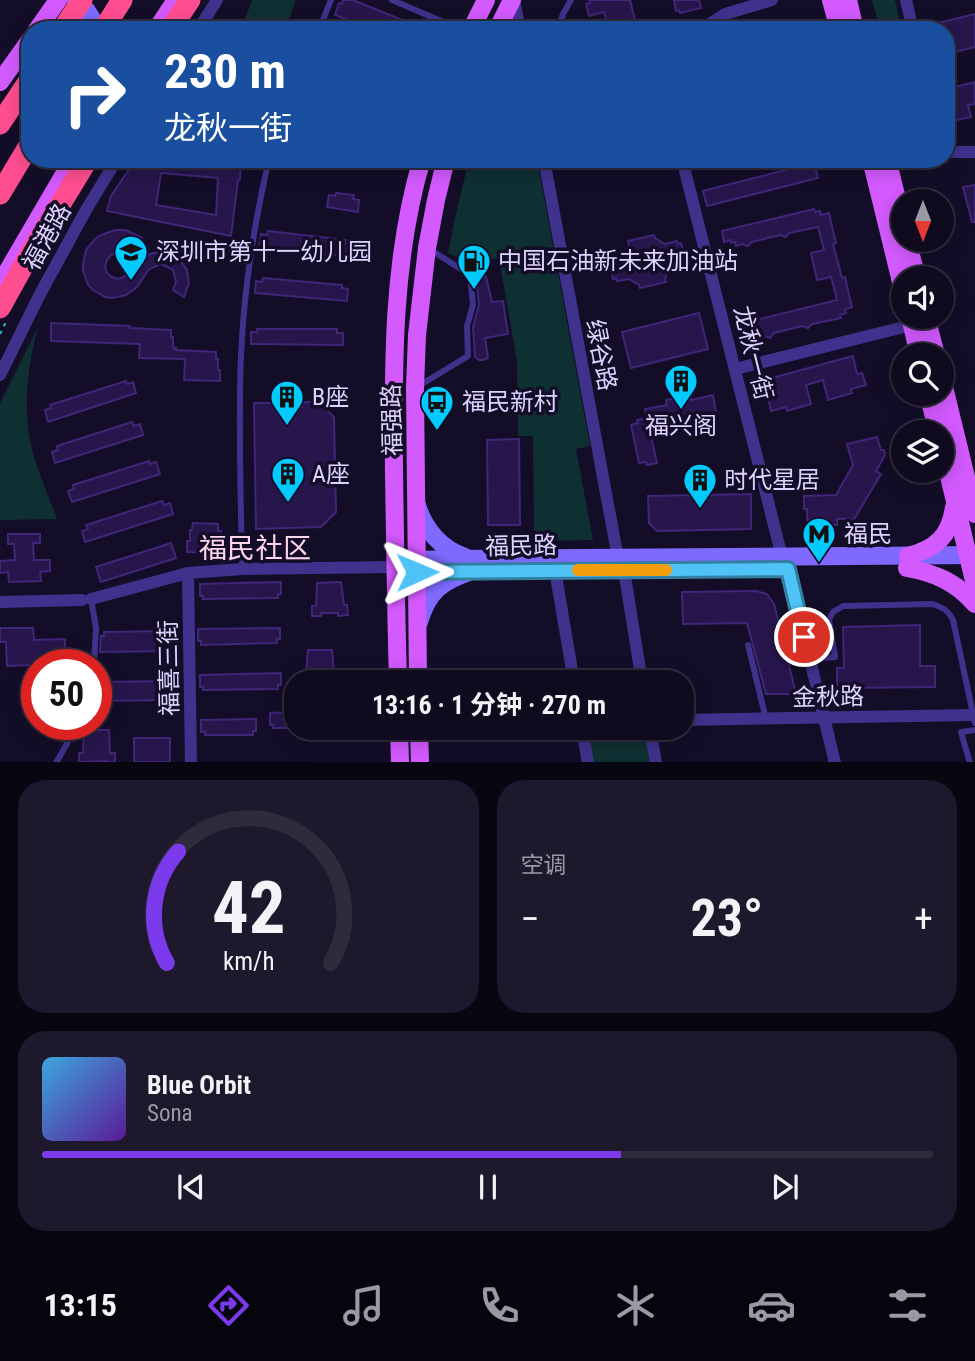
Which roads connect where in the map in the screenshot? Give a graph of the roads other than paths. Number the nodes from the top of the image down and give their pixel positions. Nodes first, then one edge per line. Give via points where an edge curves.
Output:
1 (58, 0) edge
2 (75, 0) edge
3 (82, 0) edge
4 (122, 0) edge
5 (176, 0) edge
6 (190, 0) edge
7 (217, 0) edge
8 (331, 0) edge
9 (392, 0) edge
10 (486, 0) edge
11 (513, 0) edge
12 (572, 0) edge
13 (772, 0) edge
14 (831, 0) edge
15 (848, 0) edge
16 (906, 0) edge
17 (43, 21) edge
18 (68, 21) edge
19 (94, 21) edge
20 (107, 21) edge
21 (162, 21) edge
22 (176, 21) edge
23 (204, 21) edge
24 (323, 21) edge
25 (441, 21) edge
26 (476, 21) edge
27 (502, 21) edge
28 (518, 21) edge
29 (561, 21) edge
30 (714, 21) edge
31 (837, 21) edge
32 (853, 21) edge
33 (911, 21) edge
34 (21, 53) edge
35 (0, 82) edge
36 (21, 92) edge
37 (0, 124) edge
38 (955, 152) edge
39 (975, 152) edge
40 (21, 159) edge
41 (68, 168) edge
42 (83, 168) edge
43 (112, 168) edge
44 (267, 168) edge
45 (420, 168) edge
46 (444, 168) edge
47 (546, 168) edge
48 (684, 168) edge
49 (873, 168) edge
50 (889, 168) edge
51 (894, 189) edge
52 (0, 194) edge
53 (427, 248) junction
54 (897, 266) edge
55 (0, 284) edge
56 (0, 308) edge
57 (891, 326) edge
58 (735, 369) junction
59 (0, 375) edge
60 (415, 388) junction
61 (948, 406) edge
62 (954, 472) edge
63 (969, 503) edge
64 (417, 505) junction
65 (907, 562) junction
66 (785, 563) junction
67 (621, 564) junction
68 (417, 566) junction
69 (474, 566) junction
70 (973, 566) edge
71 (396, 567) junction
72 (242, 569) junction
73 (555, 570) junction
74 (188, 573) junction
75 (86, 600) junction
76 (0, 602) edge
77 (975, 604) edge
78 (418, 626) junction
79 (748, 645) dead end
80 (95, 649) edge
81 (810, 659) junction
82 (398, 670) edge
83 (418, 670) edge
84 (572, 670) edge
85 (640, 670) edge
86 (824, 718) junction
87 (974, 718) edge
88 (766, 719) junction
89 (694, 720) edge
90 (975, 730) edge
91 (69, 740) edge
92 (399, 740) edge
93 (419, 740) edge
94 (584, 740) edge
95 (652, 740) edge
96 (56, 762) edge
97 (191, 762) edge
98 (400, 762) edge
99 (420, 762) edge
100 (588, 762) edge
101 (656, 762) edge
102 (835, 762) edge
103 (970, 762) edge

1 - 17 main road
2 - 19 main road
3 - 18 highway, bridge
4 - 20 highway
5 - 21 main road
6 - 22 highway
7 - 23 street
8 - 24 lane
9 - 25 lane
10 - 26 main road
11 - 27 main road
11 - 28 street
12 - 29 lane
13 - 30 street
14 - 31 main road
15 - 32 main road
16 - 33 street
34 - 35 main road
36 - 37 highway
38 - 39 street
40 - 52 highway
41 - 55 main road
42 - 56 highway
43 - 59 street, 福港路
44 - 72 lane via 251,251 241,355
45 - 71 main road, 福强路 via 405,236 396,324
46 - 53 main road, 福强路
47 - 67 street, 绿谷路
48 - 58 street, 龙秋一街
49 - 54 main road
50 - 51 main road
53 - 60 main road, 福强路
53 - 60 lane via 470,275 473,305 467,326 468,356
57 - 58 street
58 - 66 street, 龙秋一街
60 - 64 main road, 福强路
61 - 63 main road
62 - 63 main road
63 - 65 main road via 952,518 942,538
63 - 70 main road
64 - 68 main road, 福强路
64 - 69 main road via 430,532
65 - 66 main road, 福民路
65 - 70 main road, 福民路
65 - 77 main road via 947,580
66 - 67 main road, 福民路
66 - 81 street, 龙秋一街
67 - 69 main road, 福民路
67 - 73 main road, 福民路
67 - 85 street, 绿谷路
68 - 69 main road, 福民路
68 - 71 main road, 福民路
68 - 78 main road, 福强路
69 - 73 main road, 福民路
69 - 78 main road via 437,589 422,610
71 - 72 street
71 - 82 main road, 福强路
72 - 74 street
73 - 84 street
74 - 75 street
74 - 97 street, 福喜三街
75 - 76 street
75 - 80 lane via 96,628
78 - 83 main road, 福强路
79 - 88 lane
81 - 86 street, 龙秋一街
81 - 87 lane via 835,657 829,620 843,606 941,607 953,620
86 - 87 street, 金秋路
86 - 88 street, 金秋路
86 - 102 street, 龙秋一街
88 - 89 street, 金秋路
90 - 103 lane via 961,732
91 - 96 lane
92 - 98 main road
93 - 99 main road
94 - 100 street
95 - 101 street

